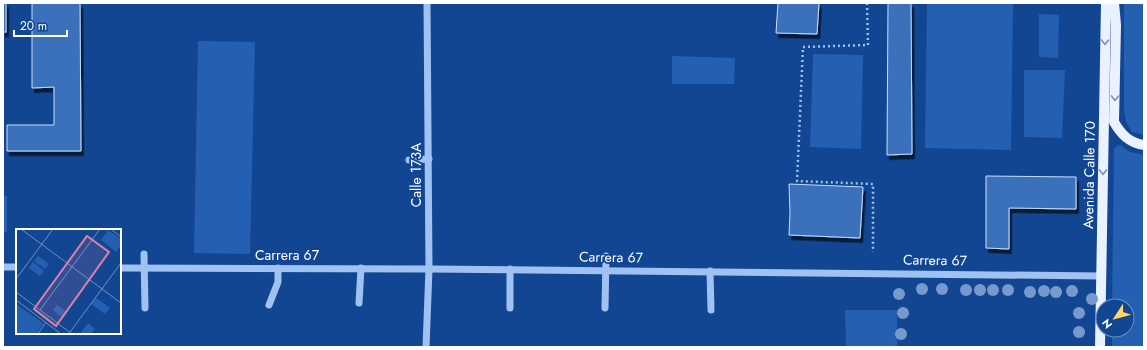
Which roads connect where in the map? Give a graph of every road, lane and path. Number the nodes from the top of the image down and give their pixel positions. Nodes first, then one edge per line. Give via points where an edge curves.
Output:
1 (427, 3) edge
2 (867, 3) edge
3 (1106, 3) edge
4 (1114, 3) edge
5 (1144, 144) edge
6 (429, 159) junction
7 (409, 160) dead end
8 (873, 252) dead end
9 (144, 254) dead end
10 (606, 256) dead end
11 (3, 267) edge
12 (16, 267) edge
13 (121, 268) edge
14 (144, 268) junction
15 (278, 268) junction
16 (361, 268) junction
17 (429, 269) junction
18 (510, 269) junction
19 (606, 270) junction
20 (710, 271) junction
21 (1102, 276) junction
22 (359, 304) dead end
23 (269, 305) dead end
24 (145, 308) dead end
25 (510, 308) dead end
26 (605, 308) dead end
27 (711, 310) dead end
28 (426, 347) edge
29 (1100, 347) edge

1 - 6 street, Calle 173A
2 - 8 path via 868,45 803,47 797,181 873,184
3 -> 21 main road, Avenida Calle 170
4 -> 5 main road via 1114,122 1128,139
6 - 7 street
6 - 17 street, Calle 173A
9 - 14 street
10 - 19 street
11 - 12 street
13 - 14 street, Carrera 67
14 - 15 street, Carrera 67
14 - 24 street
15 - 16 street, Carrera 67
15 - 23 street via 278,282
16 - 17 street, Carrera 67
16 - 22 street
17 - 18 street, Carrera 67
17 - 28 street, Calle 173A
18 - 19 street, Carrera 67
18 - 25 street
19 - 20 street, Carrera 67
19 - 26 street
20 - 21 street, Carrera 67
20 - 27 street
21 - 29 main road, Avenida Calle 170

